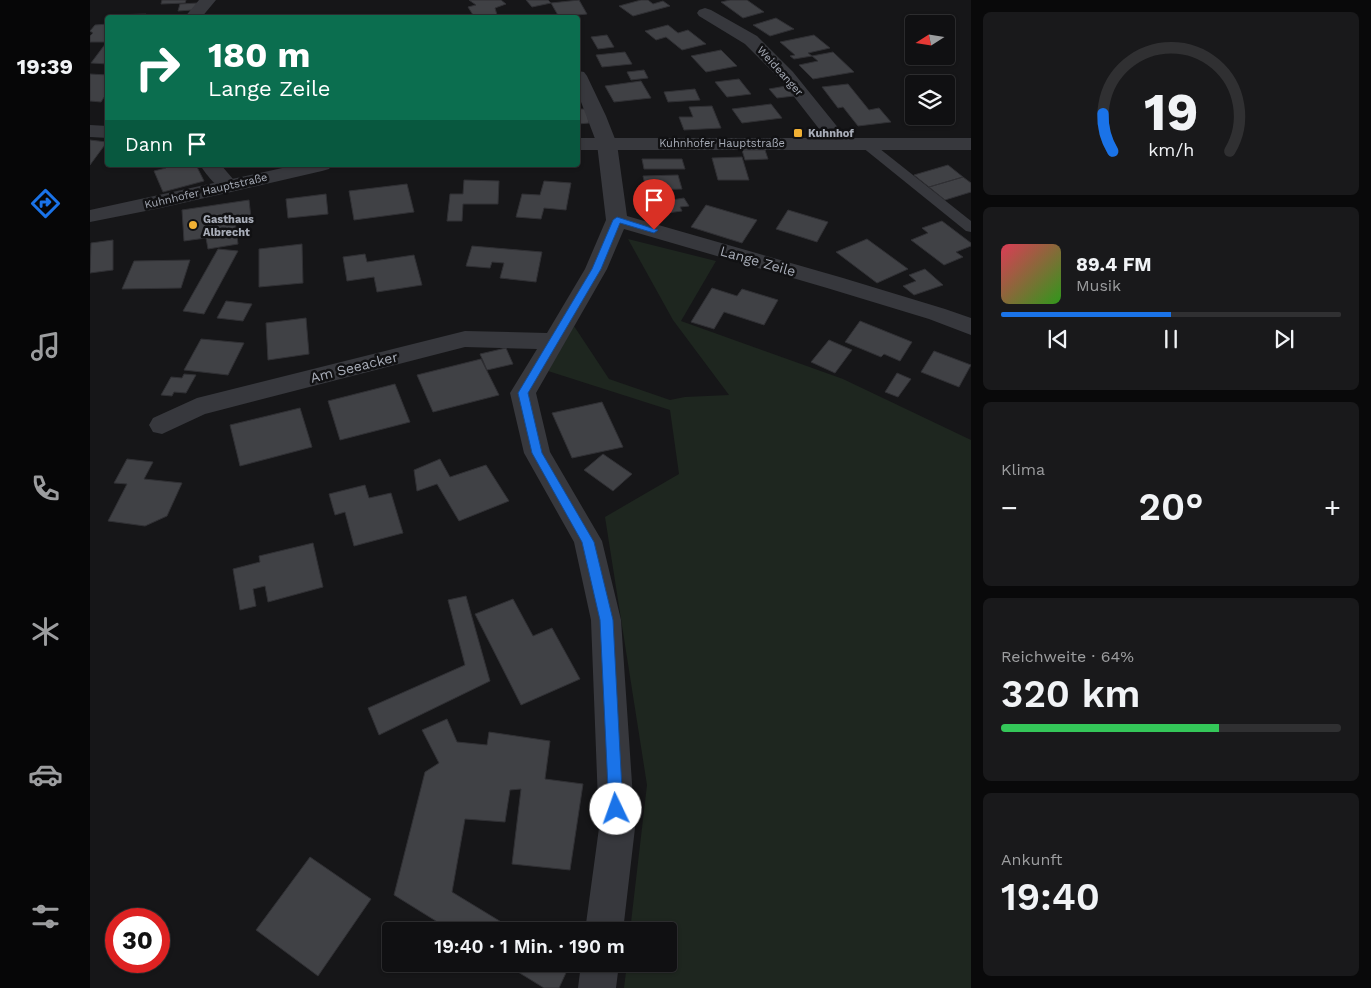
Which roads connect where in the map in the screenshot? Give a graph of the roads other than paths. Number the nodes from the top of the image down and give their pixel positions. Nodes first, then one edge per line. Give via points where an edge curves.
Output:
1 (208, 0) edge
2 (705, 12) dead end
3 (195, 15) edge
4 (580, 80) edge
5 (90, 131) edge
6 (105, 132) edge
7 (580, 144) edge
8 (607, 144) junction
9 (840, 144) junction
10 (866, 144) junction
11 (971, 144) edge
12 (212, 167) edge
13 (313, 167) edge
14 (229, 186) junction
15 (90, 216) edge
16 (617, 220) junction
17 (971, 228) edge
18 (971, 327) edge
19 (552, 341) junction
20 (162, 425) dead end
21 (605, 922) edge
22 (599, 972) edge
23 (598, 988) edge

1 - 3 street
2 - 9 street, Weideanger via 751,40 787,76
4 - 8 street
5 - 6 street
7 - 8 street, Kuhnhofer Hauptstraße
8 - 9 street, Kuhnhofer Hauptstraße
8 - 16 street
9 - 10 street, Kuhnhofer Hauptstraße
10 - 11 street, Kuhnhofer Hauptstraße
10 - 17 lane
12 - 14 street
13 - 14 street, Kuhnhofer Hauptstraße
14 - 15 street, Kuhnhofer Hauptstraße
16 - 18 street, Lange Zeile via 891,300
16 - 19 street via 596,269
19 - 20 street, Am Seeacker via 465,338 197,407
19 - 21 street via 523,393 537,453 588,542 606,620 617,828
22 - 23 street

